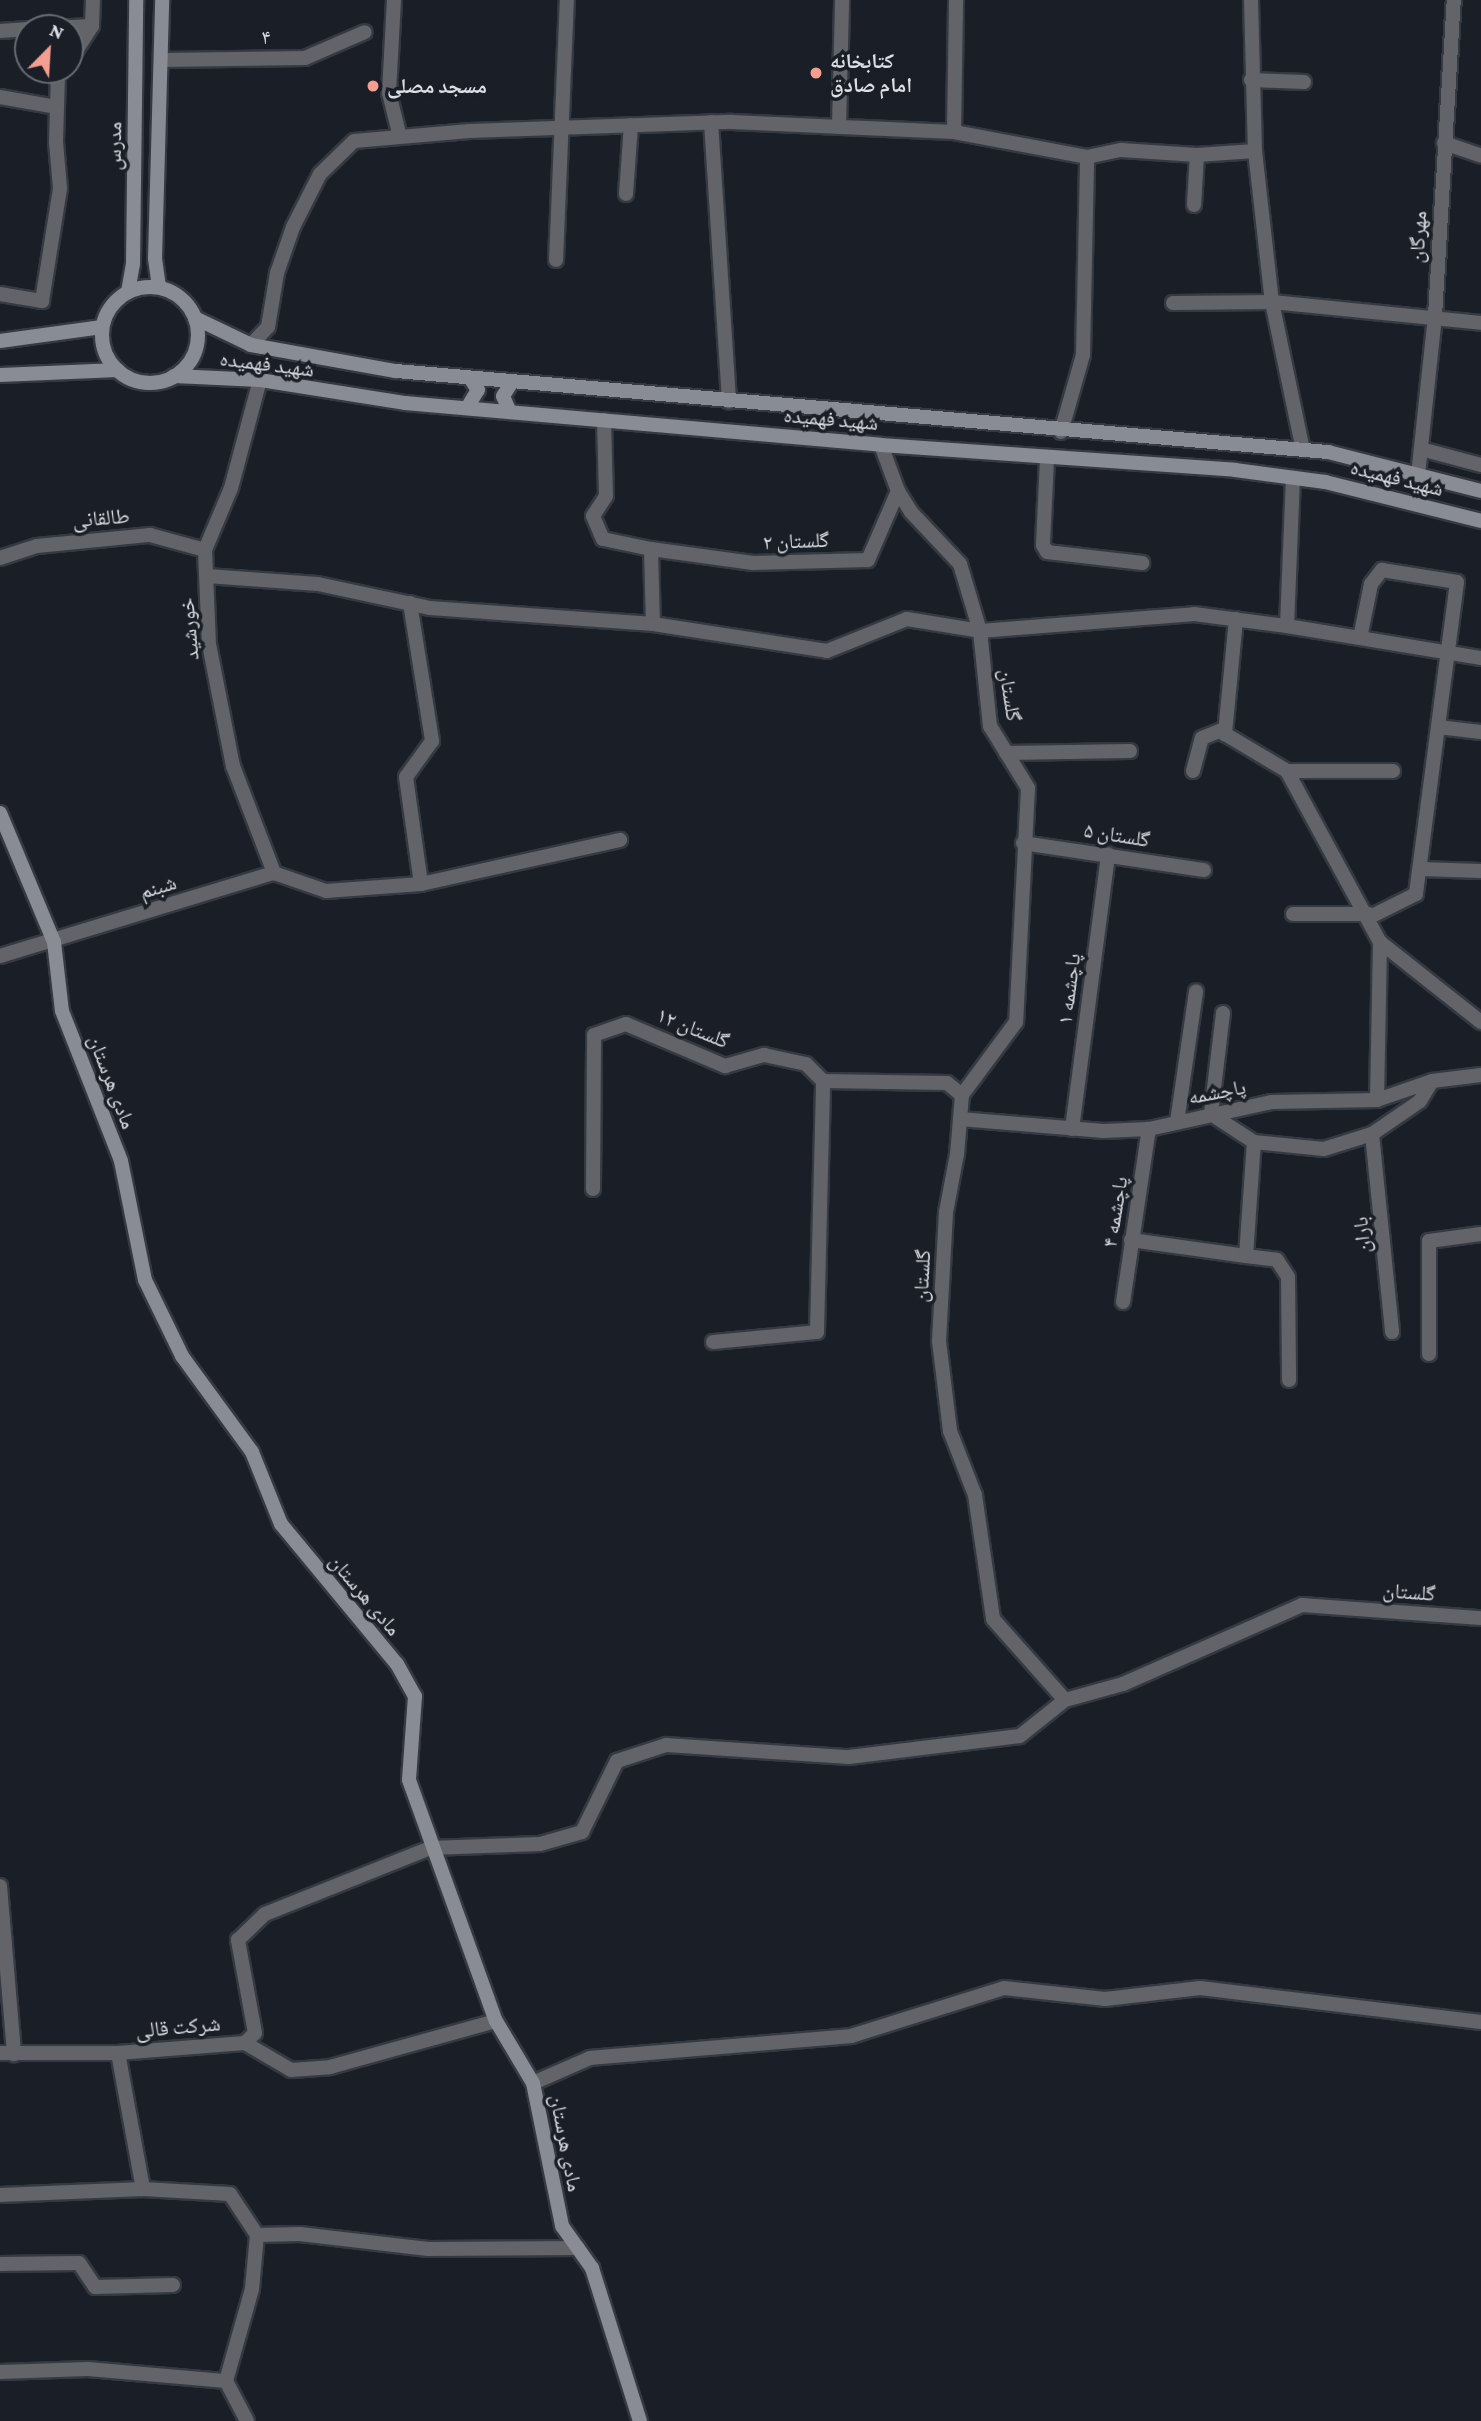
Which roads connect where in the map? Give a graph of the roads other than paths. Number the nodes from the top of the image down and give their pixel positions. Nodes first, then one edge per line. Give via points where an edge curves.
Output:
1 (93, 0) edge
2 (136, 0) edge
3 (162, 0) edge
4 (394, 0) edge
5 (567, 0) edge
6 (842, 0) edge
7 (956, 0) edge
8 (1251, 0) edge
9 (1454, 0) edge
10 (84, 26) edge
11 (92, 26) junction
12 (365, 32) dead end
13 (84, 38) edge
14 (161, 60) junction
15 (1251, 80) junction
16 (1304, 82) dead end
17 (60, 84) edge
18 (0, 97) edge
19 (57, 107) junction
20 (711, 122) junction
21 (631, 125) junction
22 (839, 127) junction
23 (559, 128) junction
24 (954, 132) junction
25 (400, 137) junction
26 (1444, 143) junction
27 (1255, 151) junction
28 (1197, 155) junction
29 (1481, 156) edge
30 (1087, 157) junction
31 (626, 194) dead end
32 (1194, 205) dead end
33 (556, 260) dead end
34 (159, 288) junction
35 (128, 292) junction
36 (0, 294) edge
37 (1272, 302) junction
38 (1172, 303) dead end
39 (1435, 316) junction
40 (195, 318) junction
41 (1481, 323) edge
42 (102, 327) junction
43 (0, 341) edge
44 (251, 345) junction
45 (118, 370) junction
46 (0, 375) edge
47 (174, 376) junction
48 (470, 378) junction
49 (260, 380) junction
50 (512, 382) junction
51 (729, 401) junction
52 (467, 408) junction
53 (510, 412) junction
54 (604, 420) junction
55 (1061, 432) junction
56 (881, 445) junction
57 (1420, 449) junction
58 (1303, 450) junction
59 (1047, 459) junction
60 (1481, 465) edge
61 (1418, 475) junction
62 (1293, 478) junction
63 (898, 491) junction
64 (1481, 491) edge
65 (1481, 521) edge
66 (651, 549) junction
67 (205, 550) junction
68 (0, 558) edge
69 (1142, 563) dead end
70 (206, 576) junction
71 (410, 603) junction
72 (1237, 619) junction
73 (653, 624) junction
74 (1287, 626) junction
75 (980, 631) junction
76 (1360, 638) junction
77 (1449, 652) junction
78 (1481, 658) edge
79 (1438, 727) junction
80 (1224, 729) junction
81 (1481, 732) edge
82 (1130, 751) dead end
83 (1006, 753) junction
84 (1193, 771) dead end
85 (1287, 771) junction
86 (1392, 771) dead end
87 (0, 813) edge
88 (620, 839) dead end
89 (1023, 843) junction
90 (1108, 854) junction
91 (1420, 869) junction
92 (1204, 870) dead end
93 (1481, 871) edge
94 (274, 873) junction
95 (421, 884) junction
96 (1293, 914) dead end
97 (1369, 916) junction
98 (54, 942) junction
99 (1380, 942) junction
100 (0, 956) edge
101 (1196, 990) dead end
102 (1223, 1013) dead end
103 (1481, 1022) edge
104 (1481, 1075) edge
105 (823, 1081) junction
106 (1432, 1081) junction
107 (962, 1095) junction
108 (1377, 1100) junction
109 (1211, 1114) junction
110 (960, 1119) junction
111 (1177, 1122) junction
112 (1072, 1129) junction
113 (1149, 1129) junction
114 (1372, 1134) junction
115 (1254, 1142) junction
116 (593, 1189) dead end
117 (1481, 1234) edge
118 (1131, 1240) junction
119 (1246, 1256) junction
120 (1123, 1301) dead end
121 (1392, 1332) dead end
122 (713, 1342) dead end
123 (1429, 1354) dead end
124 (1289, 1380) dead end
125 (1481, 1618) edge
126 (1065, 1700) junction
127 (430, 1848) junction
128 (0, 1886) edge
129 (496, 2021) junction
130 (1481, 2022) edge
131 (245, 2043) junction
132 (118, 2053) junction
133 (7, 2054) edge
134 (533, 2083) junction
135 (143, 2189) junction
136 (0, 2195) edge
137 (257, 2235) junction
138 (578, 2248) junction
139 (0, 2264) edge
140 (173, 2285) dead end
141 (0, 2372) edge
142 (226, 2381) junction
143 (247, 2421) edge
144 (640, 2421) edge

1 - 11 street
2 - 35 main road, مدرس via 133,251
3 - 14 main road
4 - 25 street via 389,93
5 - 23 street
6 - 22 street
7 - 24 street
8 - 15 street
9 - 26 street, مهرگان
10 - 11 street
11 - 13 street
12 - 14 street, ۴ via 305,58
14 - 34 main road via 155,258
15 - 16 street
15 - 27 street
17 - 19 street
18 - 19 street
19 - 36 street via 60,188 42,301
20 - 21 street
20 - 22 street
20 - 51 street
21 - 23 street
21 - 31 street
22 - 24 street
23 - 25 street
23 - 33 street
24 - 30 street
25 - 44 street via 354,141 320,174 293,227 277,273 268,327
26 - 29 street
26 - 39 street, مهرگان
27 - 28 street
27 - 37 street
28 - 30 street via 1121,150
28 - 32 street
30 - 55 street via 1083,355
34 - 35 main road
34 - 40 main road via 181,299
35 - 42 main road via 111,307
37 - 38 street
37 - 39 street
37 - 58 street
39 - 41 street
39 - 57 street, مهرگان
40 - 44 main road, شهید فهمیده
40 - 47 main road via 197,345
42 - 43 main road
42 - 45 main road via 108,358
44 - 48 main road, شهید فهمیده via 396,371
45 - 46 main road
45 - 47 main road via 145,382
47 - 49 main road, شهید فهمیده
48 - 50 main road, شهید فهمیده
48 - 52 main road via 478,390
49 - 52 main road, شهید فهمیده
49 - 67 street, خورشید via 231,488
50 - 51 main road, شهید فهمیده
50 - 53 main road via 503,396
51 - 55 main road, شهید فهمیده
52 - 53 main road, شهید فهمیده
53 - 54 main road, شهید فهمیده
54 - 56 main road, شهید فهمیده
54 - 66 street via 606,496 593,516 603,539
55 - 58 main road, شهید فهمیده
56 - 59 main road, شهید فهمیده
56 - 63 street, گلستان
57 - 60 street
57 - 61 street, مهرگان
58 - 61 main road, شهید فهمیده
59 - 62 main road, شهید فهمیده via 1235,470
59 - 69 street via 1043,545 1047,552
61 - 64 main road, شهید فهمیده
62 - 65 main road, شهید فهمیده
62 - 74 street
63 - 66 street, گلستان ۲ via 868,560 753,564
63 - 75 street, گلستان via 911,512 960,564
66 - 73 street
67 - 68 street, طالقانی via 150,535 37,546
67 - 70 street, خورشید
70 - 71 street via 318,584
70 - 94 street, خورشید via 209,644 233,766
71 - 73 street
71 - 95 street via 432,741 407,777
72 - 74 street
72 - 75 street via 1194,614
72 - 80 street
73 - 75 street via 827,652 907,619
74 - 76 street
75 - 83 street, گلستان via 989,726
76 - 77 street
76 - 77 street via 1375,576 1382,570 1424,575 1457,582
77 - 78 street
77 - 79 street
79 - 81 street
79 - 91 street
80 - 84 street via 1202,738
80 - 85 street via 1228,737
82 - 83 street
83 - 89 street, گلستان via 1028,788
85 - 86 street
85 - 97 street
87 - 98 main road, مادی هرستان
88 - 95 street
89 - 90 street, گلستان ۵
89 - 107 street, گلستان via 1016,1023
90 - 92 street, گلستان ۵
90 - 112 street, پاچشمه ۱
91 - 93 street
91 - 97 street via 1413,897
94 - 95 street via 326,891
94 - 98 street, شبنم
96 - 97 street
97 - 99 street
98 - 100 street, شبنم
98 - 127 main road, مادی هرستان via 62,1012 121,1161 145,1280 181,1356 252,1452 281,1524 397,1664 415,1696 409,1780
99 - 103 street
99 - 108 street
101 - 111 street
102 - 109 street
104 - 106 street, پاچشمه
105 - 107 street via 947,1083
105 - 116 street, گلستان ۱۲ via 806,1064 764,1055 725,1066 626,1024 594,1035
105 - 122 street via 817,1332
106 - 108 street, پاچشمه
106 - 114 street via 1420,1101
107 - 110 street, گلستان
108 - 109 street, پاچشمه via 1272,1102
109 - 111 street, پاچشمه
109 - 115 street
110 - 112 street, پاچشمه
110 - 126 street, گلستان via 946,1212 939,1341 950,1431 975,1495 993,1619
111 - 113 street, پاچشمه
112 - 113 street, پاچشمه
113 - 118 street, پاچشمه ۴
114 - 115 street via 1324,1149
114 - 121 street, باران
115 - 119 street
117 - 123 street via 1429,1241
118 - 119 street
118 - 120 street, پاچشمه ۴
119 - 124 street via 1277,1260 1289,1277
125 - 126 street, گلستان via 1302,1605 1123,1684
126 - 127 street via 1020,1737 849,1757 666,1745 617,1761 582,1832 540,1844
127 - 129 main road, مادی هرستان
127 - 131 street, شرکت قالی via 265,1914 238,1940 255,2033
128 - 133 street
129 - 131 street via 330,2067 291,2070
129 - 134 main road, مادی هرستان
130 - 134 street via 1200,1988 1105,1999 1004,1989 851,2036 590,2058
131 - 132 street, شرکت قالی
132 - 133 street, شرکت قالی
132 - 135 street
134 - 138 main road, مادی هرستان via 562,2226
135 - 136 street
135 - 137 street via 230,2194
137 - 138 street via 300,2234 428,2249
137 - 142 street via 252,2289
138 - 144 main road, مادی هرستان via 592,2268
139 - 140 street via 79,2263 95,2287
141 - 142 street via 88,2369
142 - 143 street

